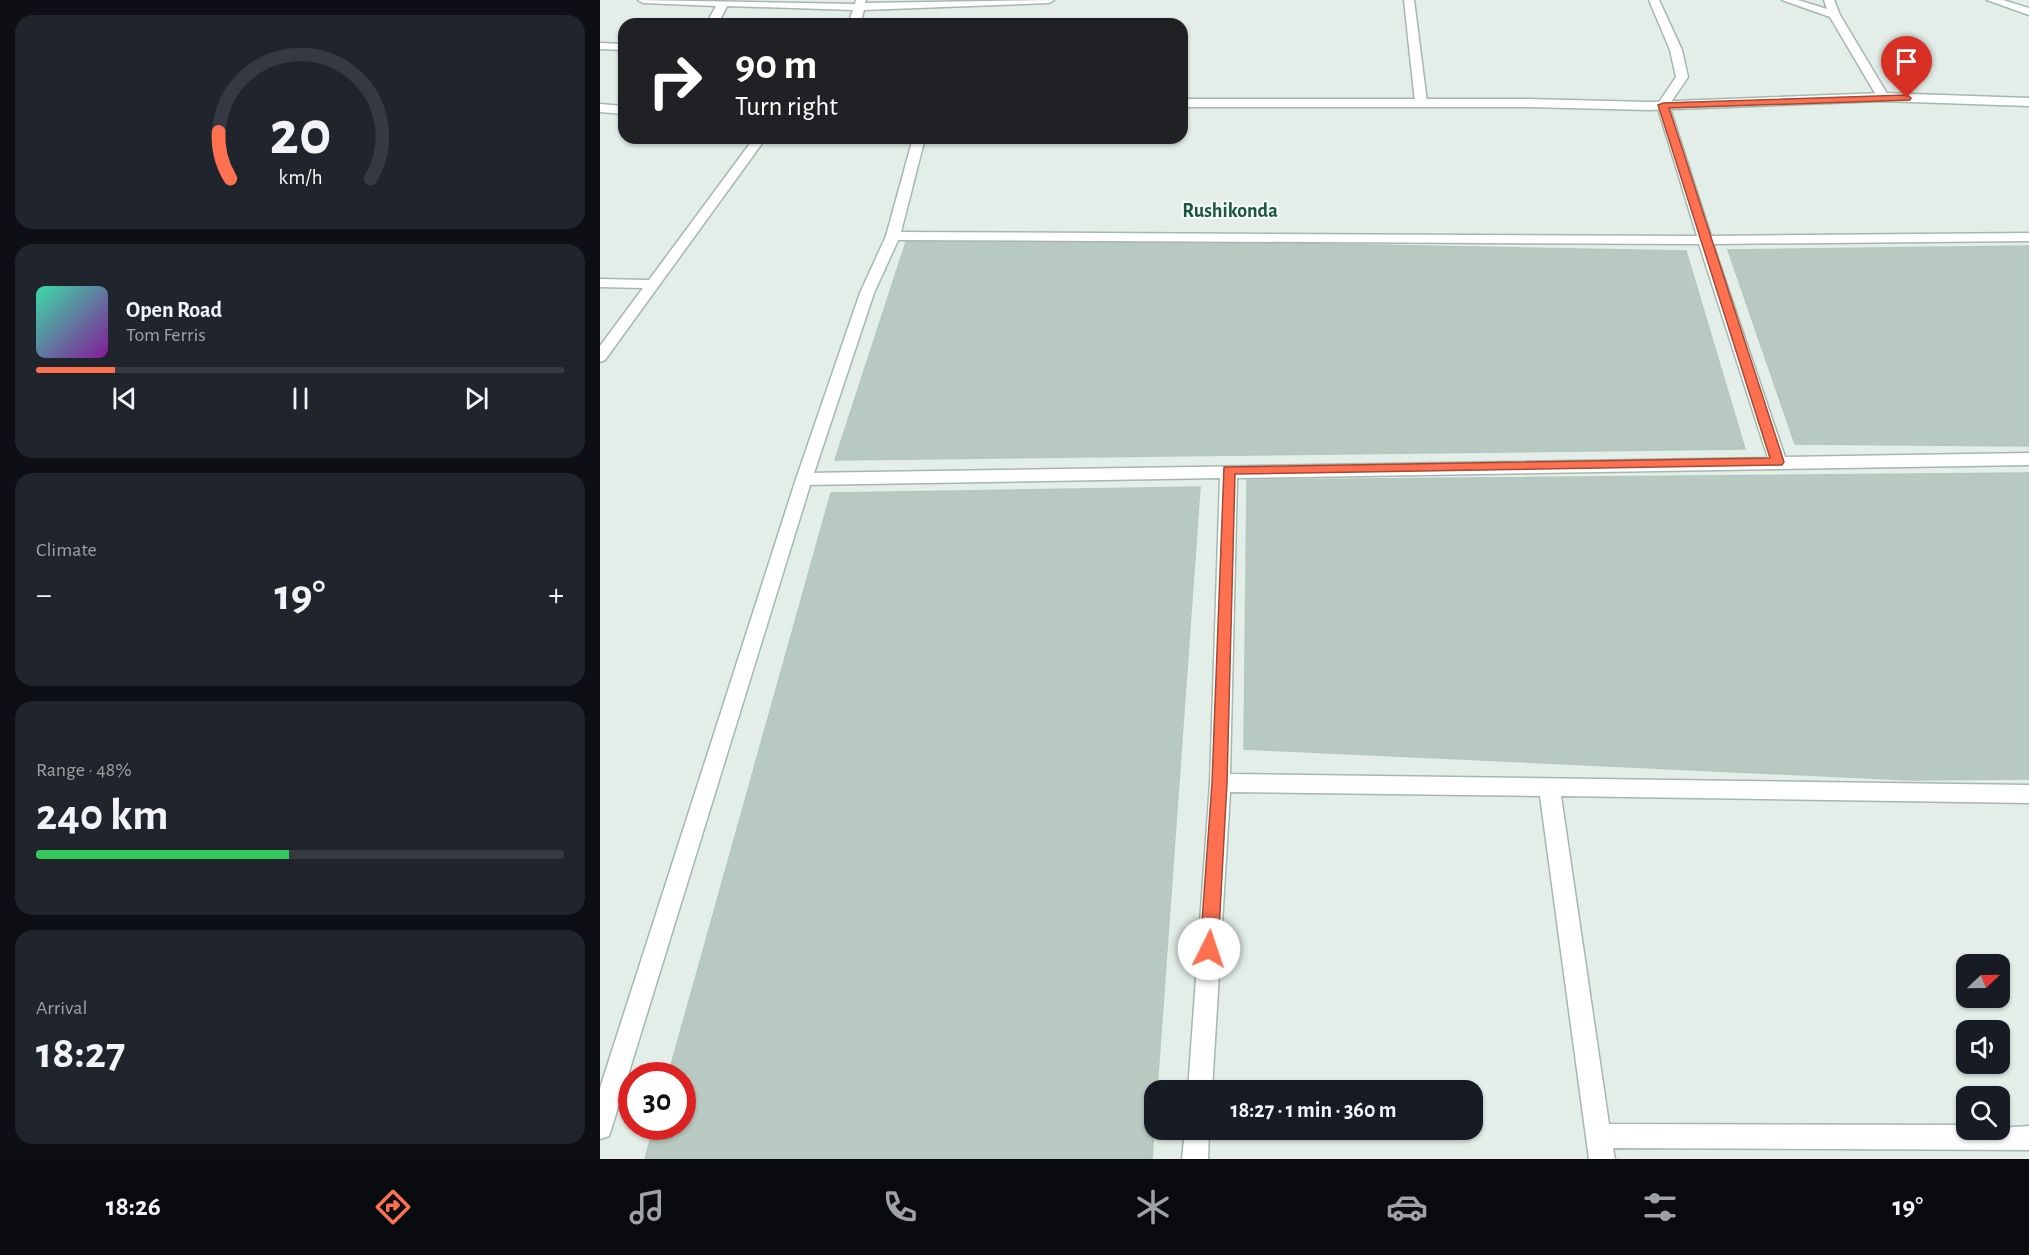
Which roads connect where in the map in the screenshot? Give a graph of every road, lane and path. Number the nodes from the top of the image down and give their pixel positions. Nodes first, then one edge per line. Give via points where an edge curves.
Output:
1 (643, 0) edge
2 (1049, 0) edge
3 (1409, 0) edge
4 (1653, 0) edge
5 (1787, 0) edge
6 (1829, 0) edge
7 (1992, 0) edge
8 (990, 1) edge
9 (724, 2) edge
10 (860, 3) edge
11 (2029, 12) edge
12 (1834, 15) junction
13 (715, 18) edge
14 (856, 18) edge
15 (600, 46) edge
16 (618, 47) edge
17 (1883, 97) junction
18 (1421, 102) junction
19 (2029, 102) edge
20 (1188, 103) edge
21 (1663, 105) junction
22 (600, 108) edge
23 (618, 110) edge
24 (756, 144) edge
25 (917, 144) edge
26 (893, 236) junction
27 (2029, 237) edge
28 (1705, 240) junction
29 (600, 283) edge
30 (653, 284) junction
31 (600, 357) edge
32 (2029, 459) edge
33 (1778, 462) junction
34 (1229, 470) junction
35 (804, 479) junction
36 (1220, 783) junction
37 (1549, 787) junction
38 (2029, 794) edge
39 (1201, 1080) edge
40 (600, 1126) edge
41 (2029, 1138) edge
42 (1197, 1140) edge
43 (1600, 1148) edge
44 (1196, 1159) edge

1 - 9 street
2 - 8 street
3 - 18 street
4 - 21 street via 1676,50 1682,78
5 - 12 street
6 - 12 street
7 - 11 street
8 - 10 street
9 - 10 street
9 - 13 street
10 - 14 street
12 - 17 street
15 - 16 street
17 - 19 street
17 - 21 street
18 - 20 street
18 - 21 street
21 - 28 street
22 - 23 street
24 - 30 street
25 - 26 street
26 - 28 street
26 - 35 street via 867,293
27 - 28 street
28 - 33 street
29 - 30 street
30 - 31 street
32 - 33 street
33 - 34 street
34 - 35 street
34 - 36 street
35 - 40 street
36 - 37 street
36 - 39 street
37 - 38 street
37 - 43 street
41 - 43 street
42 - 44 street

